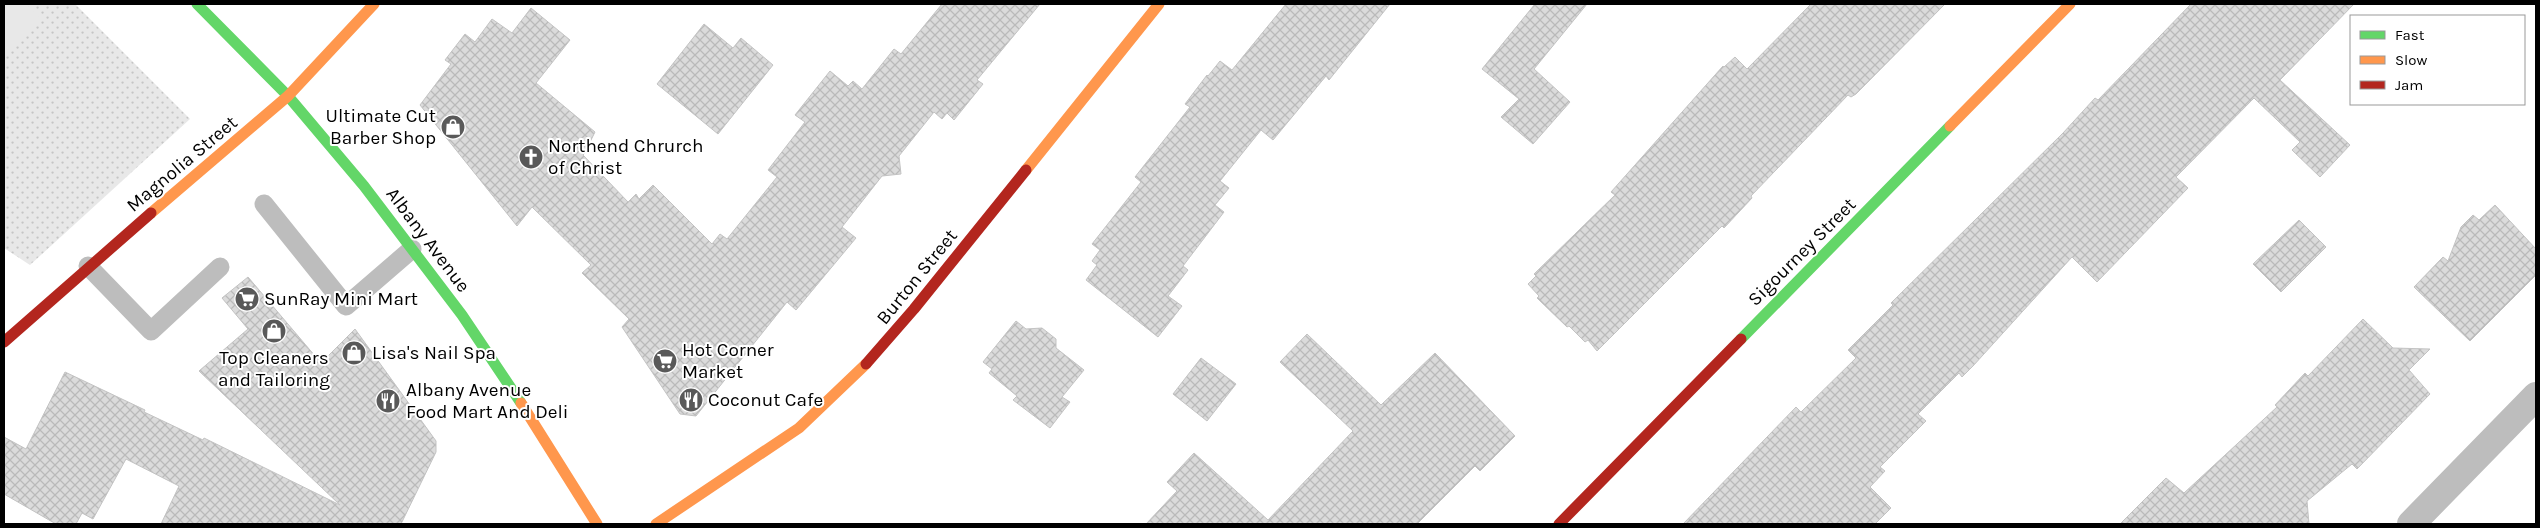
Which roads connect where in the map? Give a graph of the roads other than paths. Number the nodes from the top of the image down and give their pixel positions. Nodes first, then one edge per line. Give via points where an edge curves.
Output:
1 (196, 4) edge
2 (374, 4) edge
3 (1159, 4) edge
4 (2070, 4) edge
5 (288, 96) junction
6 (264, 204) dead end
7 (412, 249) junction
8 (88, 266) junction
9 (220, 267) dead end
10 (4, 342) edge
11 (2536, 396) edge
12 (597, 524) edge
13 (656, 524) edge
14 (1558, 524) edge
15 (2411, 524) edge

1 - 5 main road, Albany Avenue
2 - 5 main road, Magnolia Street
3 - 13 main road, Burton Street via 914,309 858,373 792,433
4 - 14 main road, Sigourney Street
5 - 7 main road, Albany Avenue
5 - 8 main road, Magnolia Street
6 - 7 lane via 346,306
7 - 12 main road, Albany Avenue via 502,374
8 - 9 lane via 151,331
8 - 10 main road, Magnolia Street
11 - 15 street

